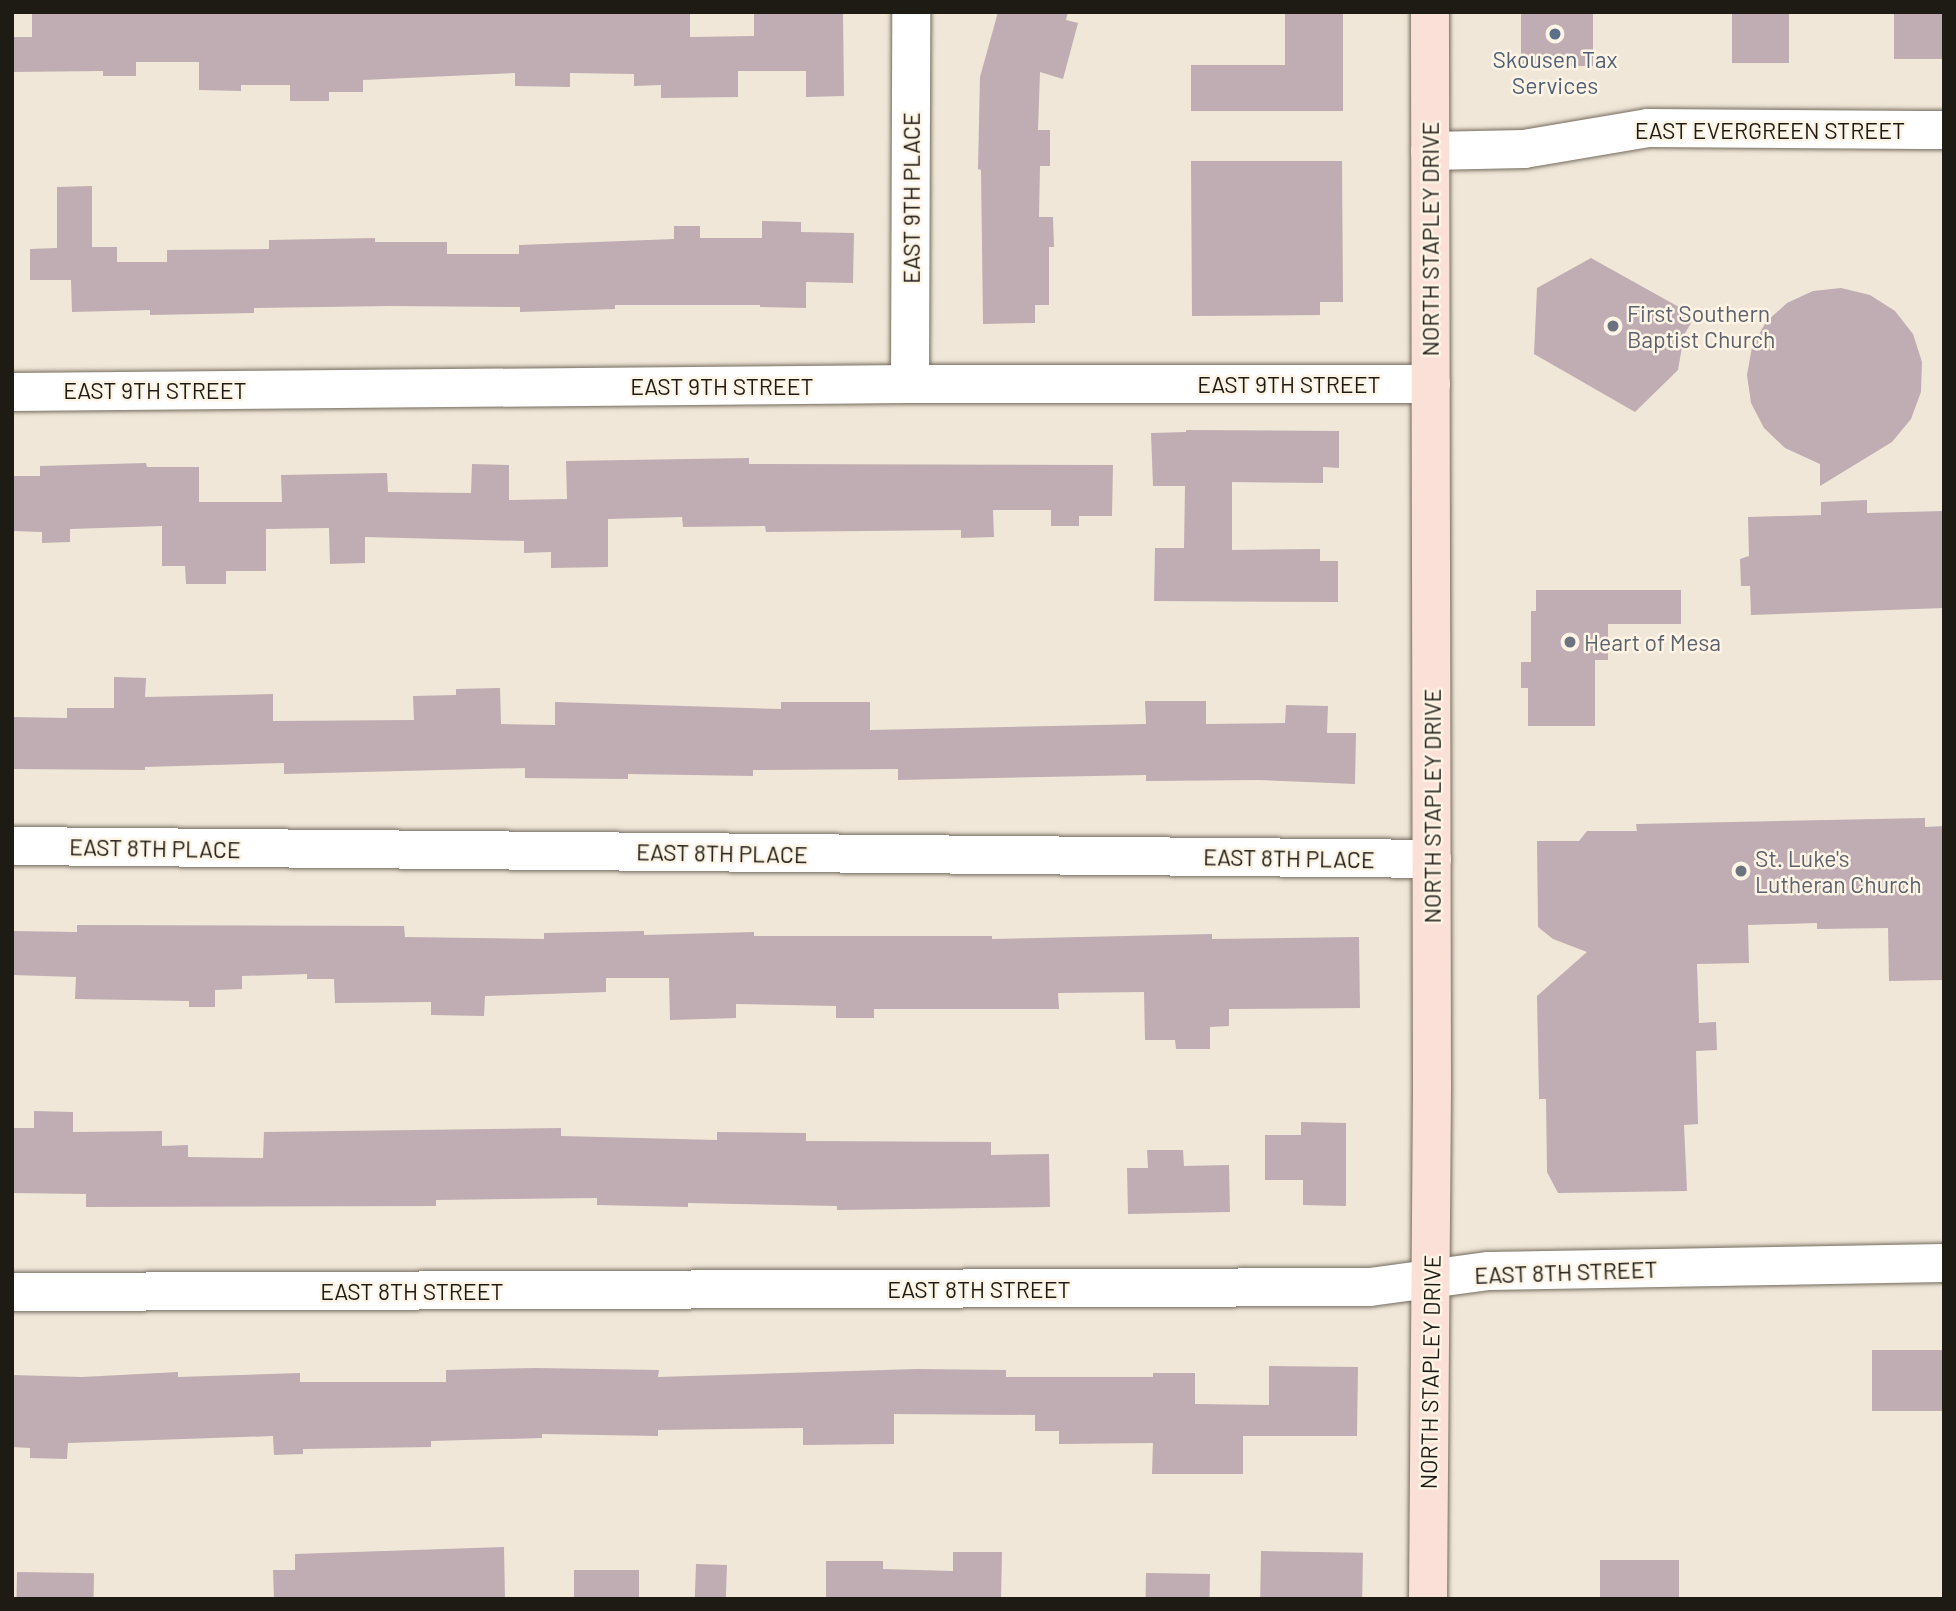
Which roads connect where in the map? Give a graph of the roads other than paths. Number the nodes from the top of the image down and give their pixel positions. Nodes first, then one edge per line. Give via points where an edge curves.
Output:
1 (911, 12) edge
2 (1430, 12) edge
3 (1944, 130) edge
4 (1430, 151) junction
5 (910, 384) junction
6 (1431, 384) junction
7 (12, 391) edge
8 (12, 846) edge
9 (1432, 859) junction
10 (1944, 1264) edge
11 (1431, 1280) junction
12 (12, 1292) edge
13 (1428, 1599) edge

1 - 5 street, EAST 9TH PLACE
2 - 4 main road, NORTH STAPLEY DRIVE
3 - 4 street, EAST EVERGREEN STREET via 1648,128 1524,149
4 - 6 main road, NORTH STAPLEY DRIVE
5 - 6 street, EAST 9TH STREET
5 - 7 street, EAST 9TH STREET
6 - 9 main road, NORTH STAPLEY DRIVE
8 - 9 street, EAST 8TH PLACE
9 - 11 main road, NORTH STAPLEY DRIVE
10 - 11 street, EAST 8TH STREET via 1489,1271
11 - 12 street, EAST 8TH STREET via 1370,1287
11 - 13 main road, NORTH STAPLEY DRIVE

